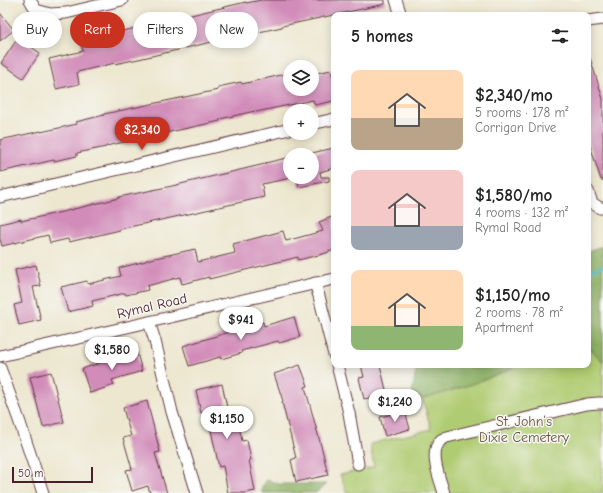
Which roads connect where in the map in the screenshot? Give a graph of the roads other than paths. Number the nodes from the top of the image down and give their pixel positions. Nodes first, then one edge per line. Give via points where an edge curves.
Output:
1 (30, 0) edge
2 (122, 0) edge
3 (399, 0) edge
4 (401, 12) edge
5 (603, 19) edge
6 (591, 21) edge
7 (331, 119) edge
8 (319, 122) edge
9 (283, 131) edge
10 (0, 197) edge
11 (591, 200) edge
12 (603, 208) edge
13 (331, 280) edge
14 (315, 283) junction
15 (149, 322) junction
16 (331, 342) edge
17 (0, 356) edge
18 (0, 368) edge
19 (338, 368) edge
20 (603, 403) edge
21 (358, 464) dead end
22 (43, 493) edge
23 (197, 493) edge
24 (444, 493) edge

1 - 2 street via 36,10 50,14 66,13
3 - 4 street
5 - 6 street
7 - 8 street
9 - 10 street
11 - 12 street
13 - 14 street, Rymal Road
14 - 15 street, Rymal Road
14 - 16 street
15 - 17 street, Rymal Road
15 - 23 street via 156,341 172,412
18 - 22 street
19 - 21 street
20 - 24 street via 587,404 441,440 435,456

